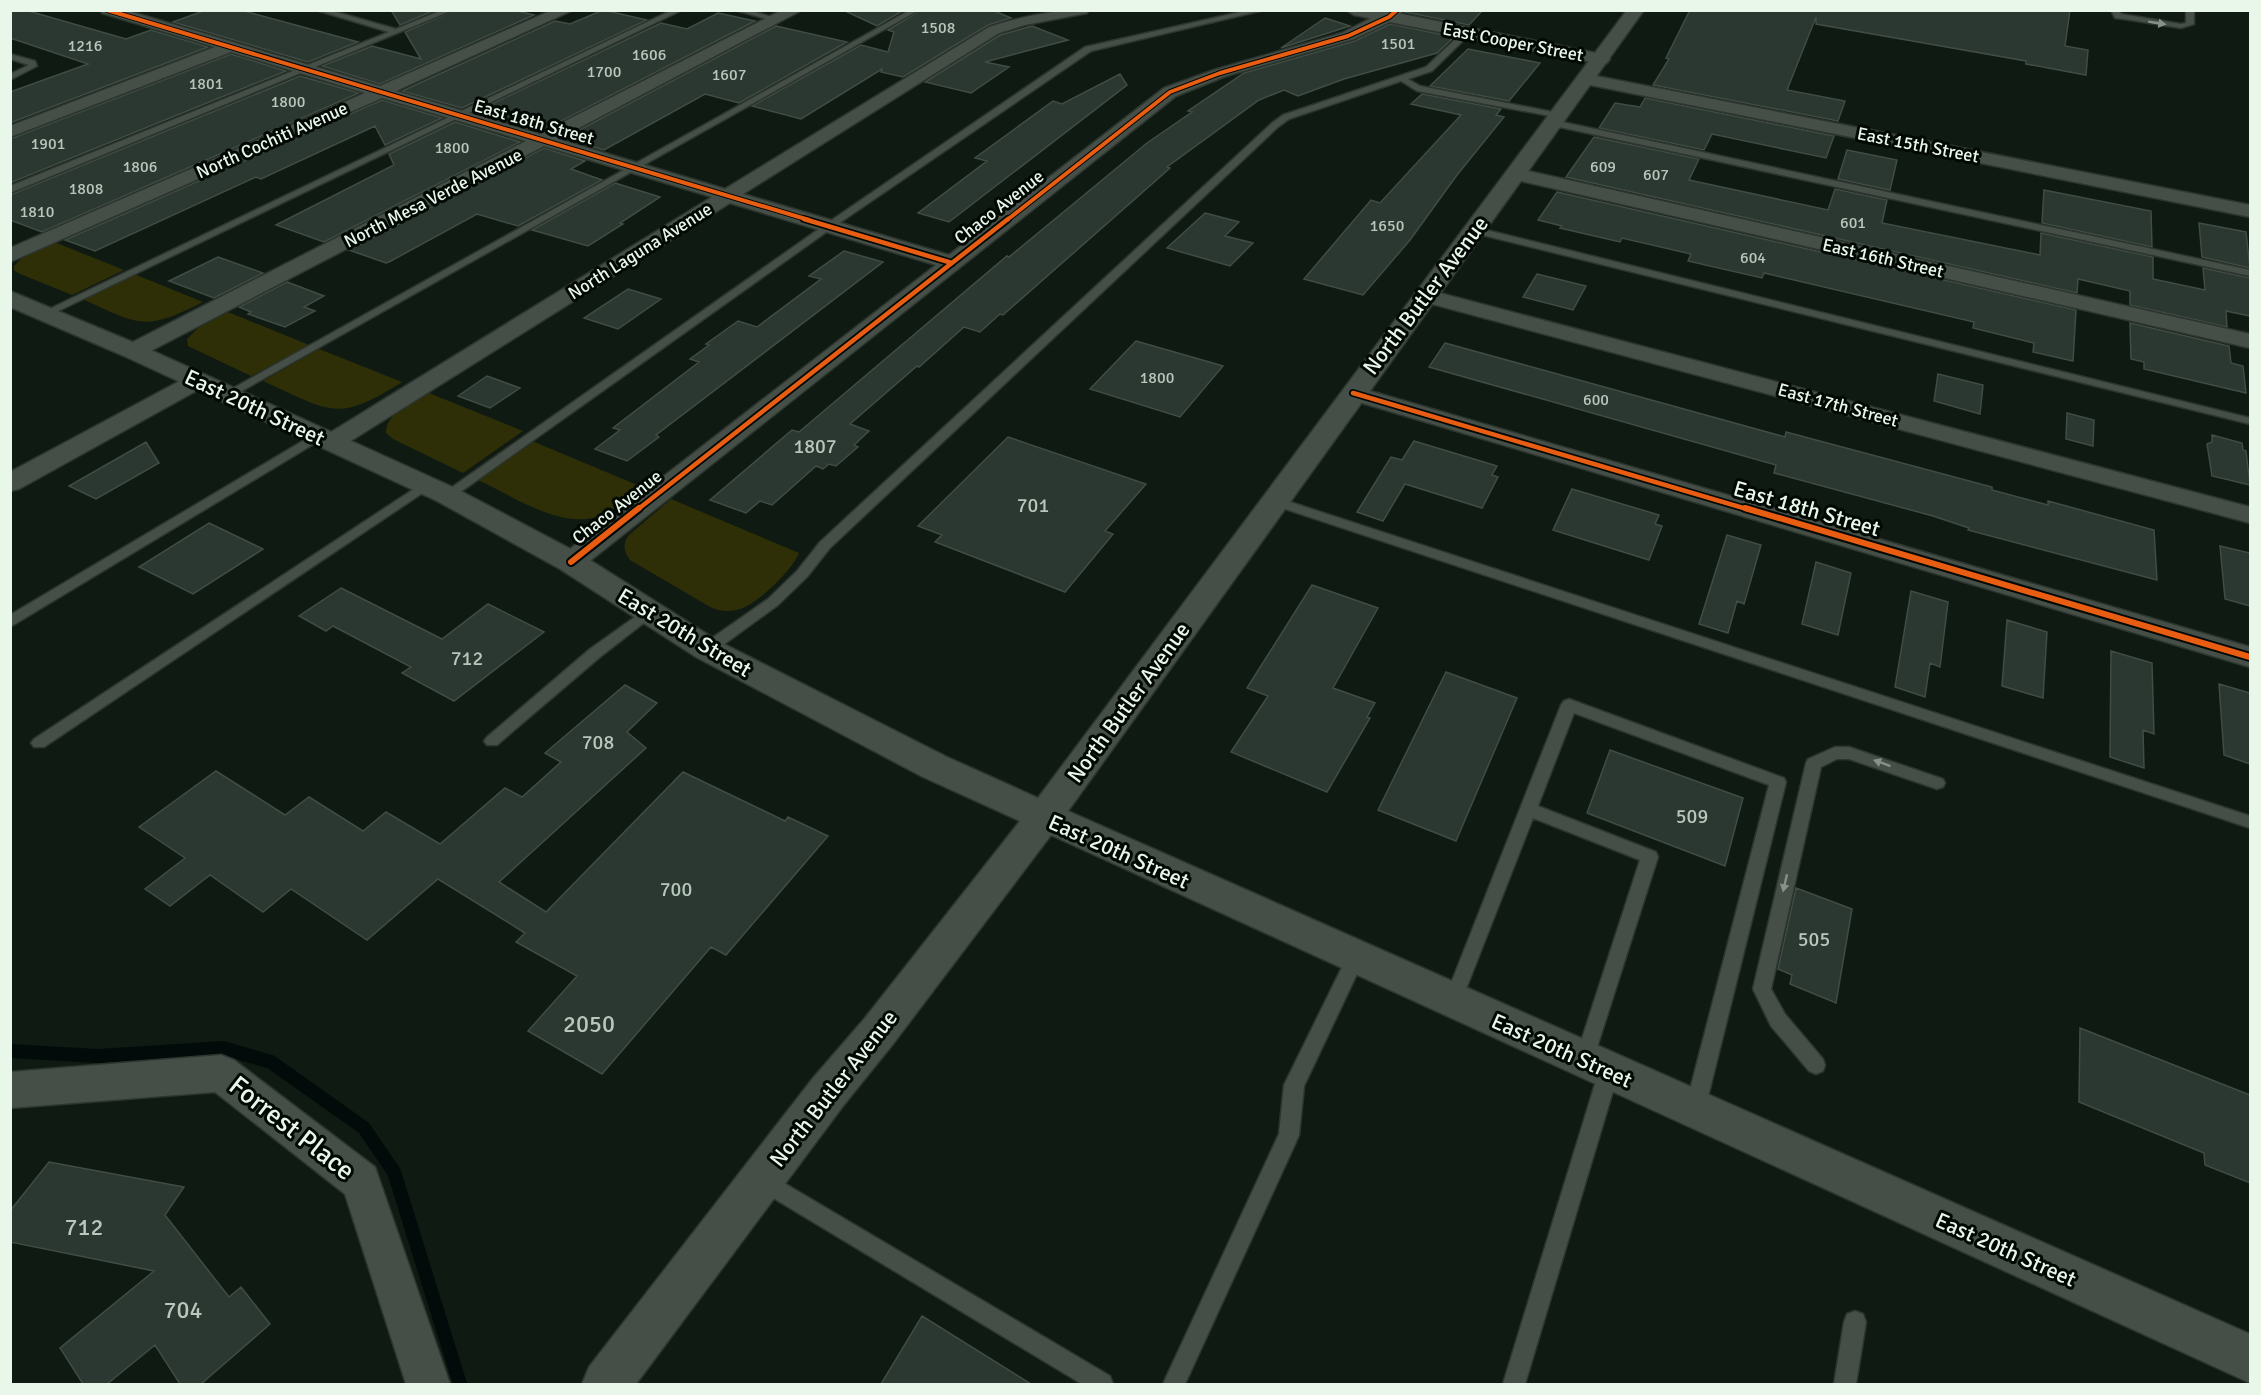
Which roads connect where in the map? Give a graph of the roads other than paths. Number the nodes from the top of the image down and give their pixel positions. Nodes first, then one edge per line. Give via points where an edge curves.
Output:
1 (107, 10) edge
2 (319, 10) edge
3 (450, 10) edge
4 (566, 10) edge
5 (679, 10) edge
6 (738, 10) edge
7 (795, 10) edge
8 (916, 10) edge
9 (1082, 10) edge
10 (1261, 10) edge
11 (1354, 10) edge
12 (1636, 10) edge
13 (2115, 10) edge
14 (2190, 10) edge
15 (1393, 14) edge
16 (777, 20) junction
17 (397, 32) junction
18 (1467, 33) junction
19 (228, 48) junction
20 (10, 56) edge
21 (1601, 59) junction
22 (304, 70) junction
23 (10, 78) edge
24 (1401, 78) junction
25 (1586, 79) junction
26 (379, 93) junction
27 (460, 116) junction
28 (1555, 120) junction
29 (10, 132) edge
30 (545, 141) junction
31 (633, 167) junction
32 (1515, 174) junction
33 (10, 190) edge
34 (729, 196) junction
35 (2250, 211) edge
36 (829, 226) junction
37 (1474, 230) junction
38 (10, 256) edge
39 (952, 263) junction
40 (2250, 273) edge
41 (1425, 295) junction
42 (10, 298) edge
43 (46, 313) junction
44 (2250, 341) edge
45 (134, 351) junction
46 (197, 381) junction
47 (1353, 393) junction
48 (227, 395) junction
49 (2250, 421) edge
50 (325, 439) junction
51 (10, 483) edge
52 (436, 490) junction
53 (1275, 501) junction
54 (2250, 515) edge
55 (571, 562) junction
56 (649, 612) junction
57 (10, 622) edge
58 (707, 649) junction
59 (2250, 657) edge
60 (492, 741) dead end
61 (39, 743) dead end
62 (1937, 783) dead end
63 (1528, 809) junction
64 (1043, 818) junction
65 (2250, 822) edge
66 (1356, 957) junction
67 (1454, 1001) junction
68 (1596, 1065) junction
69 (1816, 1065) dead end
70 (10, 1090) edge
71 (1695, 1109) junction
72 (761, 1180) junction
73 (1855, 1322) dead end
74 (2250, 1359) edge
75 (428, 1384) edge
76 (606, 1384) edge
77 (1101, 1384) edge
78 (1174, 1384) edge
79 (1514, 1384) edge
80 (1845, 1384) edge

1 - 19 street, East 18th Street
2 - 17 lane
3 - 17 lane
4 - 26 street, North Cochiti Avenue
5 - 27 lane
6 - 16 lane
7 - 16 street, North Mesa Verde Avenue
8 - 31 lane
9 - 34 street, North Laguna Avenue via 994,30
10 - 36 lane via 1089,49
11 - 15 main road, East Cooper Street
12 - 21 main road, North Butler Avenue
13 -> 14 lane via 2118,16 2181,26 2190,24
15 - 18 main road, East Cooper Street
15 - 39 street, Chaco Avenue via 1348,36 1220,73 1170,92
16 - 30 street, North Mesa Verde Avenue
17 - 22 lane
18 - 21 main road, East Cooper Street
18 - 24 lane via 1437,64
19 - 22 street, East 18th Street
19 - 29 street
20 - 23 lane via 33,66
21 - 25 main road, North Butler Avenue
22 - 26 street, East 18th Street
22 - 33 lane
24 - 28 lane via 1416,88
24 - 58 lane via 1286,117 1275,125 825,545 773,602
25 - 28 main road, North Butler Avenue
25 - 35 street, East 15th Street
26 - 27 street, East 18th Street
26 - 38 street, North Cochiti Avenue
27 - 30 street, East 18th Street
27 - 43 lane
28 - 32 main road, North Butler Avenue
28 - 40 lane
30 - 31 street, East 18th Street
30 - 45 street, North Mesa Verde Avenue
31 - 34 street, East 18th Street
31 - 48 lane
32 - 37 main road, North Butler Avenue
32 - 44 street, East 16th Street
34 - 36 street, East 18th Street
34 - 50 street, North Laguna Avenue
36 - 39 street, East 18th Street
36 - 52 lane
37 - 41 main road, North Butler Avenue
37 - 49 lane
39 - 55 street, Chaco Avenue
41 - 47 main road, North Butler Avenue
41 - 54 street, East 17th Street
42 - 43 main road, East 20th Street
43 - 45 main road, East 20th Street
45 - 46 main road, East 20th Street
46 - 48 main road, East 20th Street
46 - 51 street
47 - 53 main road, North Butler Avenue
47 - 59 street, East 18th Street
48 - 50 main road, East 20th Street
50 - 52 main road, East 20th Street
50 - 57 lane
52 - 55 main road, East 20th Street
52 - 61 lane
53 - 64 main road, North Butler Avenue
53 - 65 lane
55 - 56 main road, East 20th Street
56 - 58 main road, East 20th Street
56 - 60 lane
58 - 64 main road, East 20th Street
62 -> 69 lane via 1849,753 1835,753 1814,763 1762,989 1774,1014
63 - 67 lane
63 - 68 lane via 1650,857
63 - 71 lane via 1569,705 1778,782
64 - 66 main road, East 20th Street
64 - 72 main road, North Butler Avenue
66 - 67 main road, East 20th Street
66 - 78 lane via 1294,1085 1288,1135
67 - 68 main road, East 20th Street
68 - 71 main road, East 20th Street
68 - 79 lane
70 - 75 street, Forrest Place via 221,1073 362,1181
71 - 74 main road, East 20th Street
72 - 76 main road, North Butler Avenue
72 - 77 lane
73 - 80 lane

